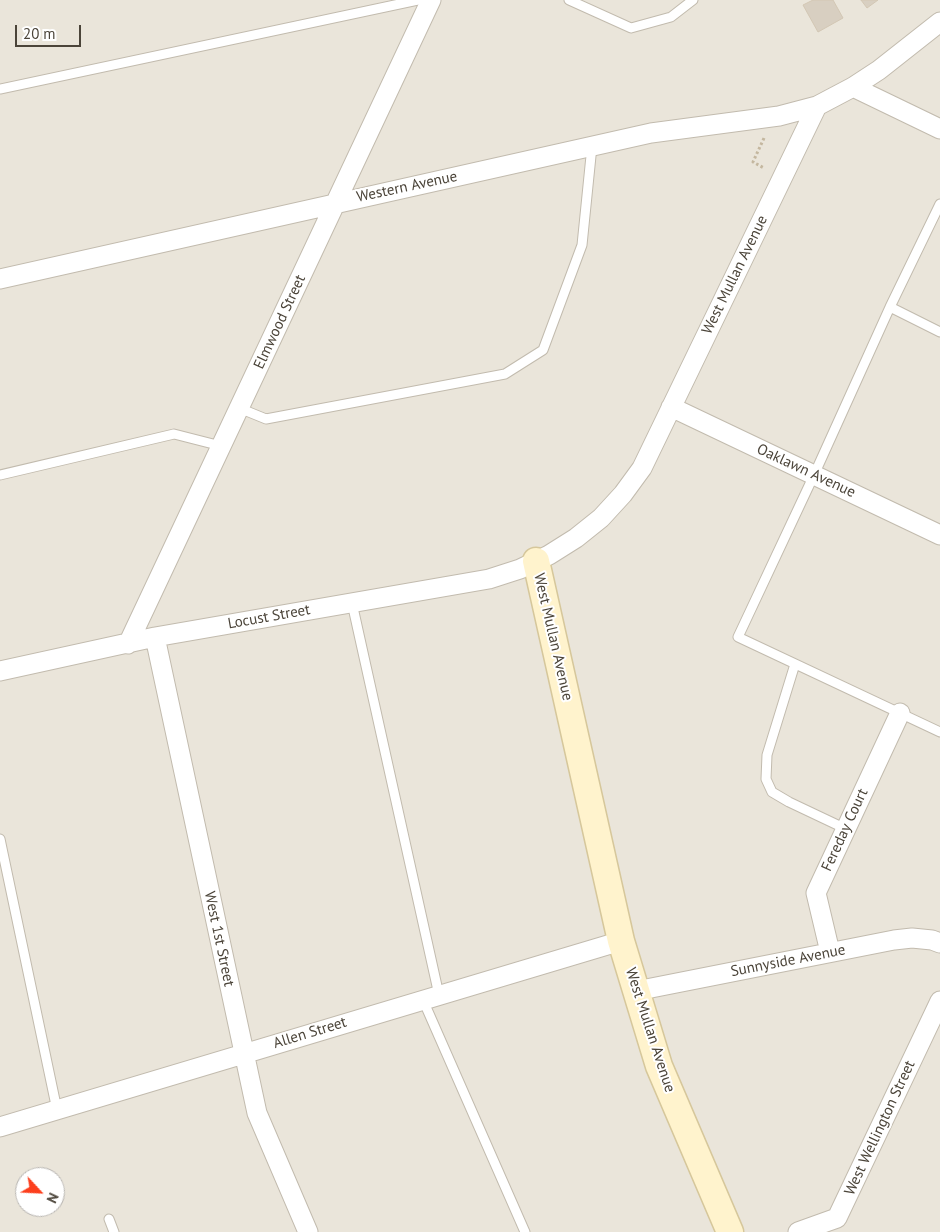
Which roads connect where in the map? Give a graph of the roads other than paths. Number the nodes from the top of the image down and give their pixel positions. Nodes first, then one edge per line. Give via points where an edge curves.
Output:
1 (418, 0) edge
2 (431, 0) edge
3 (569, 0) edge
4 (693, 0) edge
5 (940, 22) edge
6 (853, 87) junction
7 (0, 89) edge
8 (817, 106) junction
9 (940, 129) edge
10 (592, 146) junction
11 (336, 203) junction
12 (940, 204) edge
13 (0, 279) edge
14 (890, 307) junction
15 (940, 332) edge
16 (671, 407) junction
17 (239, 408) junction
18 (221, 446) junction
19 (0, 476) edge
20 (814, 476) junction
21 (940, 535) edge
22 (536, 561) junction
23 (352, 603) junction
24 (155, 638) junction
25 (128, 644) junction
26 (795, 664) junction
27 (0, 671) edge
28 (900, 713) junction
29 (940, 732) edge
30 (846, 829) junction
31 (0, 839) edge
32 (621, 941) junction
33 (940, 943) edge
34 (830, 952) junction
35 (636, 991) junction
36 (431, 998) junction
37 (940, 1001) edge
38 (244, 1054) junction
39 (57, 1110) junction
40 (0, 1127) edge
41 (109, 1219) dead end
42 (114, 1232) edge
43 (308, 1232) edge
44 (525, 1232) edge
45 (730, 1232) edge
46 (798, 1232) edge

1 - 7 lane
2 - 11 street, Elmwood Street
3 - 4 lane via 631,28 671,17
5 - 6 street
6 - 8 street
6 - 9 street
8 - 10 street, Western Avenue via 779,116 651,134
8 - 16 street, West Mullan Avenue
10 - 11 street, Western Avenue
10 - 17 lane via 582,244 543,350 505,374 276,418 266,419
11 - 13 street, Western Avenue
11 - 17 street, Elmwood Street
12 - 14 lane
14 - 15 lane
14 - 20 lane
16 - 20 street, Oaklawn Avenue
16 - 22 street, West Mullan Avenue via 642,468 623,494 576,538
17 - 18 street, Elmwood Street
18 - 19 lane via 174,434
18 - 25 street, Elmwood Street
20 - 21 street, Oaklawn Avenue
20 - 26 lane via 738,637
22 - 23 street, Locust Street via 489,579
22 - 32 street, West Mullan Avenue
23 - 24 street, Locust Street
23 - 36 lane
24 - 25 street, Locust Street
24 - 38 street, West 1st Street
25 - 27 street, Locust Street
26 - 28 lane
26 - 30 lane via 767,755 766,779 772,792
28 - 29 lane
28 - 30 street, Fereday Court
30 - 34 street, Fereday Court via 816,893
31 - 39 lane
32 - 35 street, West Mullan Avenue
32 - 36 street, Allen Street
33 - 34 street, Sunnyside Avenue via 912,938
34 - 35 street, Sunnyside Avenue
35 - 45 street, West Mullan Avenue via 659,1066
36 - 38 street, Allen Street
36 - 44 lane
37 - 46 street, West Wellington Street via 837,1218
38 - 39 street, Allen Street
38 - 43 street, West 1st Street via 257,1113
39 - 40 street, Allen Street
41 - 42 lane

